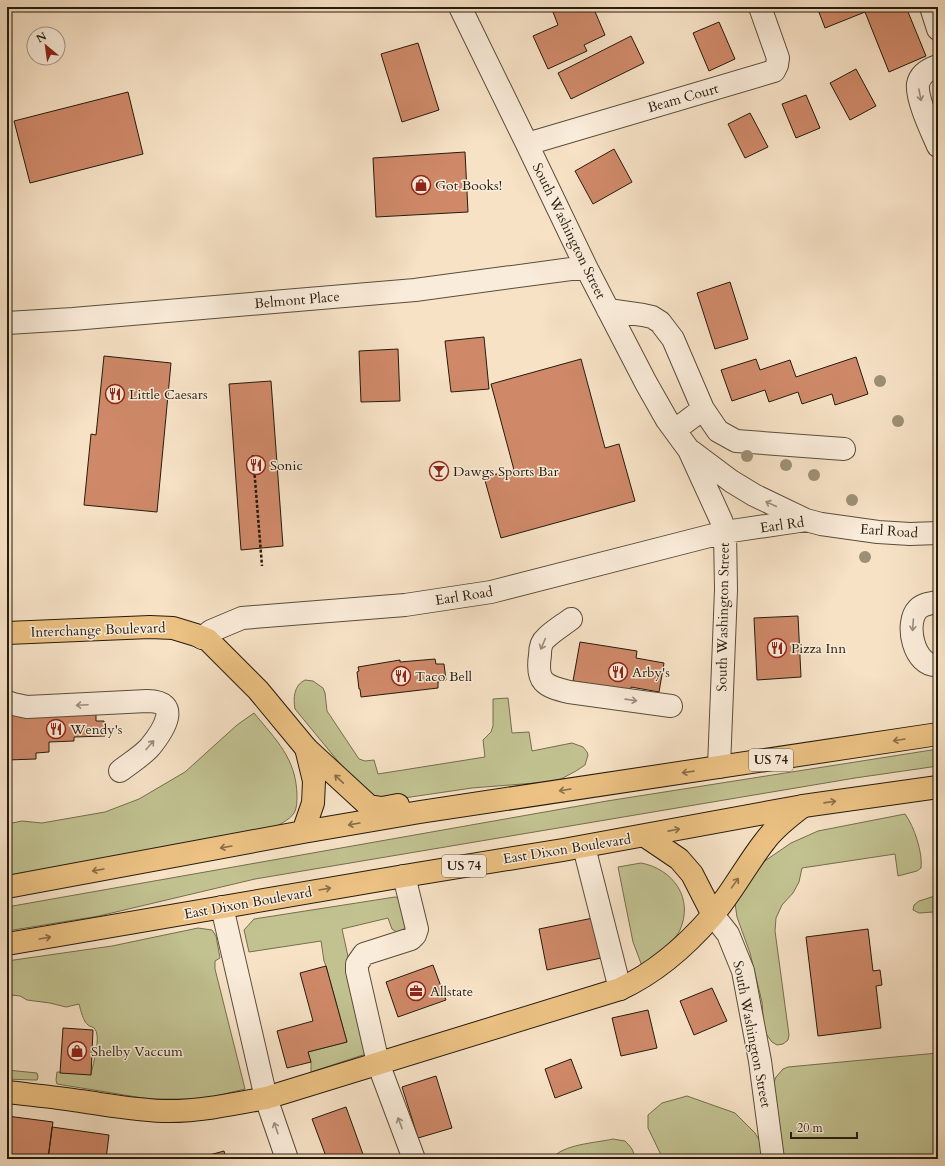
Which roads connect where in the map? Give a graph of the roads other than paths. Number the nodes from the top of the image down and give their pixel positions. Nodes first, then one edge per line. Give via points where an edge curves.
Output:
1 (460, 7) edge
2 (760, 7) edge
3 (931, 7) edge
4 (938, 28) edge
5 (938, 66) edge
6 (527, 144) junction
7 (938, 146) edge
8 (586, 268) junction
9 (608, 310) junction
10 (7, 323) edge
11 (703, 409) junction
12 (675, 430) junction
13 (844, 449) dead end
14 (689, 450) junction
15 (806, 520) junction
16 (840, 526) joint
17 (725, 532) junction
18 (938, 533) edge
19 (938, 602) edge
20 (571, 619) dead end
21 (7, 633) edge
22 (202, 638) junction
23 (938, 665) edge
24 (7, 702) edge
25 (672, 706) dead end
26 (938, 734) edge
27 (306, 748) junction
28 (719, 767) junction
29 (120, 770) dead end
30 (938, 787) edge
31 (803, 806) junction
32 (420, 812) junction
33 (303, 832) junction
34 (645, 836) junction
35 (584, 847) junction
36 (404, 876) junction
37 (7, 887) edge
38 (222, 907) junction
39 (712, 915) junction
40 (7, 944) edge
41 (620, 989) junction
42 (378, 1063) junction
43 (7, 1092) edge
44 (266, 1098) junction
45 (286, 1159) edge
46 (414, 1159) edge
47 (773, 1159) edge

1 - 6 street, South Washington Street
2 - 6 street, Beam Court via 778,58 774,71
3 - 4 street
5 -> 7 street via 926,71 918,84 927,120
6 - 8 street, South Washington Street
8 - 9 street, South Washington Street
8 - 10 street, Belmont Place via 415,290
9 - 11 street via 652,317 660,322 673,339
9 - 12 street, South Washington Street via 646,383
11 - 12 street
11 - 13 street via 718,431 736,441
12 - 14 street, South Washington Street
15 -> 14 street, South Washington Street via 754,495
14 - 17 street, South Washington Street
15 - 16 street, Earl Rd
15 - 17 street, Earl Rd
16 - 18 street, Earl Road via 878,532
17 - 22 street, Earl Road via 491,592 404,605 242,618 211,631
17 - 28 street, South Washington Street via 726,590
19 -> 23 street via 919,608 914,614 912,626 912,640 918,654 928,664
20 -> 25 street via 542,643 538,668 545,683 569,692
21 - 22 main road, Interchange Boulevard via 150,627 173,628
22 - 27 main road, Interchange Boulevard via 208,640 258,690
29 -> 24 street via 149,748 165,725 168,715 165,705 147,701 27,707
26 -> 28 main road, US 74
32 -> 27 main road, Interchange Boulevard via 407,804 382,808 369,806
27 - 33 main road via 314,781 312,803
28 -> 32 main road, US 74
31 -> 30 main road, East Dixon Boulevard / US 74
34 -> 31 main road, East Dixon Boulevard / US 74
39 -> 31 main road via 765,840
32 -> 33 main road, US 74
33 -> 37 main road, US 74
34 - 35 main road, East Dixon Boulevard / US 74
34 - 39 main road via 679,859 692,874
35 - 36 main road, East Dixon Boulevard / US 74
35 - 41 street
38 -> 36 main road, East Dixon Boulevard / US 74
36 - 42 street via 417,929 415,936 364,954 357,964
40 -> 38 main road, East Dixon Boulevard / US 74
38 - 44 street
39 - 41 main road via 673,956 654,971
39 - 47 street, South Washington Street via 728,934 743,971 760,1061
41 - 42 main road
42 - 44 main road
46 -> 42 street
43 - 44 main road via 124,1108 167,1111 236,1104
45 -> 44 street

